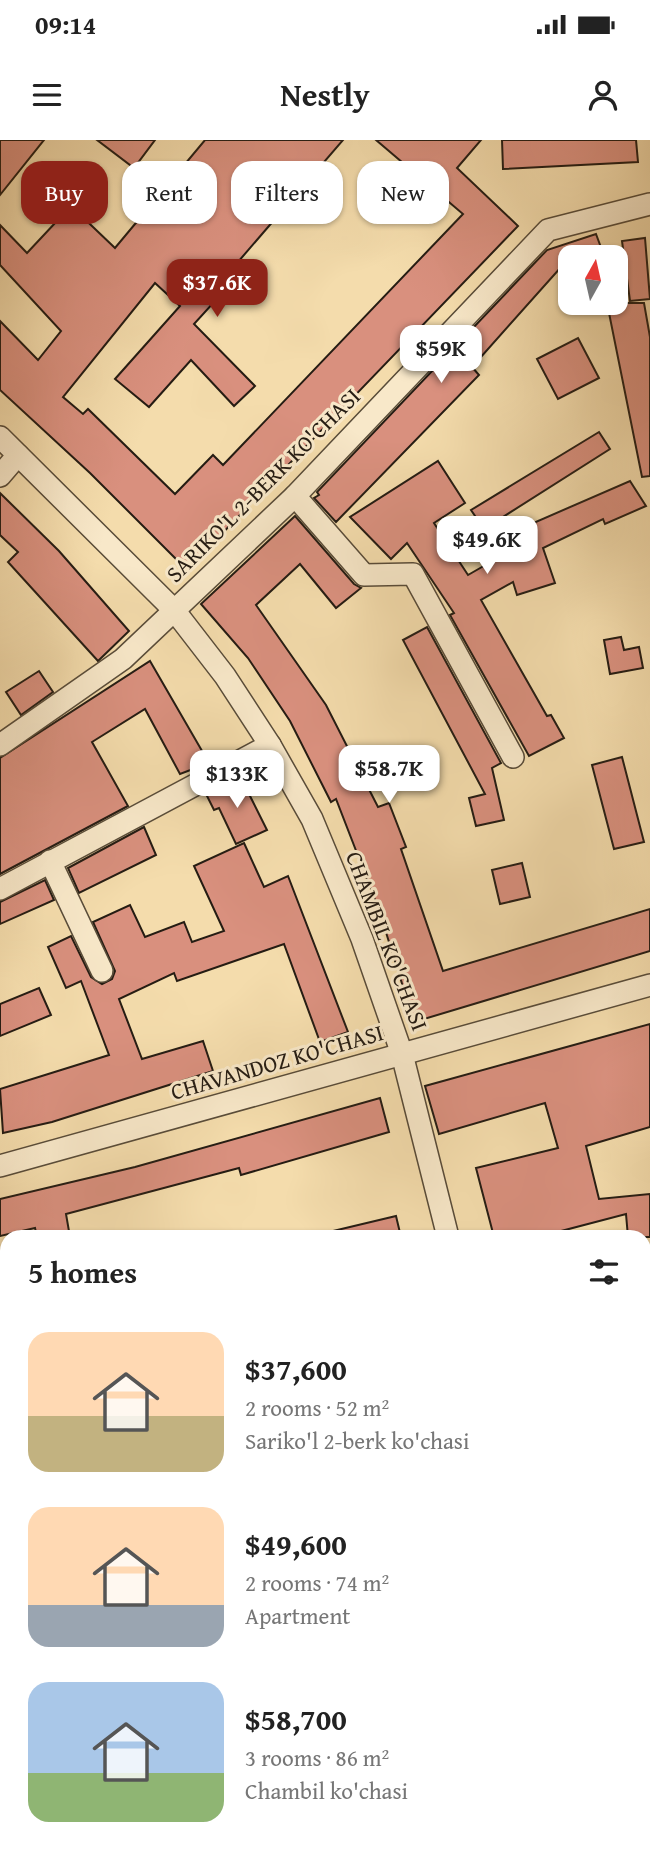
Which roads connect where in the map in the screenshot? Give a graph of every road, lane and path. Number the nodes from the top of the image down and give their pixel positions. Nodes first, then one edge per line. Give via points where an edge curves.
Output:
1 (650, 204) edge
2 (0, 437) edge
3 (18, 455) junction
4 (0, 476) edge
5 (295, 496) junction
6 (174, 610) junction
7 (270, 744) junction
8 (0, 745) edge
9 (513, 757) dead end
10 (50, 861) junction
11 (0, 889) edge
12 (102, 971) dead end
13 (650, 985) edge
14 (402, 1054) junction
15 (0, 1166) edge
16 (446, 1230) edge

1 - 5 street, SARIKO'L 2-BERK KO'CHASI via 548,230
2 - 3 street, CHAMBIL KO'CHASI
3 - 4 street
3 - 6 street, CHAMBIL KO'CHASI
5 - 6 street, SARIKO'L 2-BERK KO'CHASI
5 - 9 street via 364,575 412,574
6 - 7 street, CHAMBIL KO'CHASI
6 - 8 street, SARIKO'L 2-BERK KO'CHASI via 123,659
7 - 10 street
7 - 14 street, CHAMBIL KO'CHASI via 312,819 362,939
10 - 11 street
10 - 12 street
13 - 14 street, CHAVANDOZ KO'CHASI
14 - 15 street, CHAVANDOZ KO'CHASI
14 - 16 street, CHAMBIL KO'CHASI

